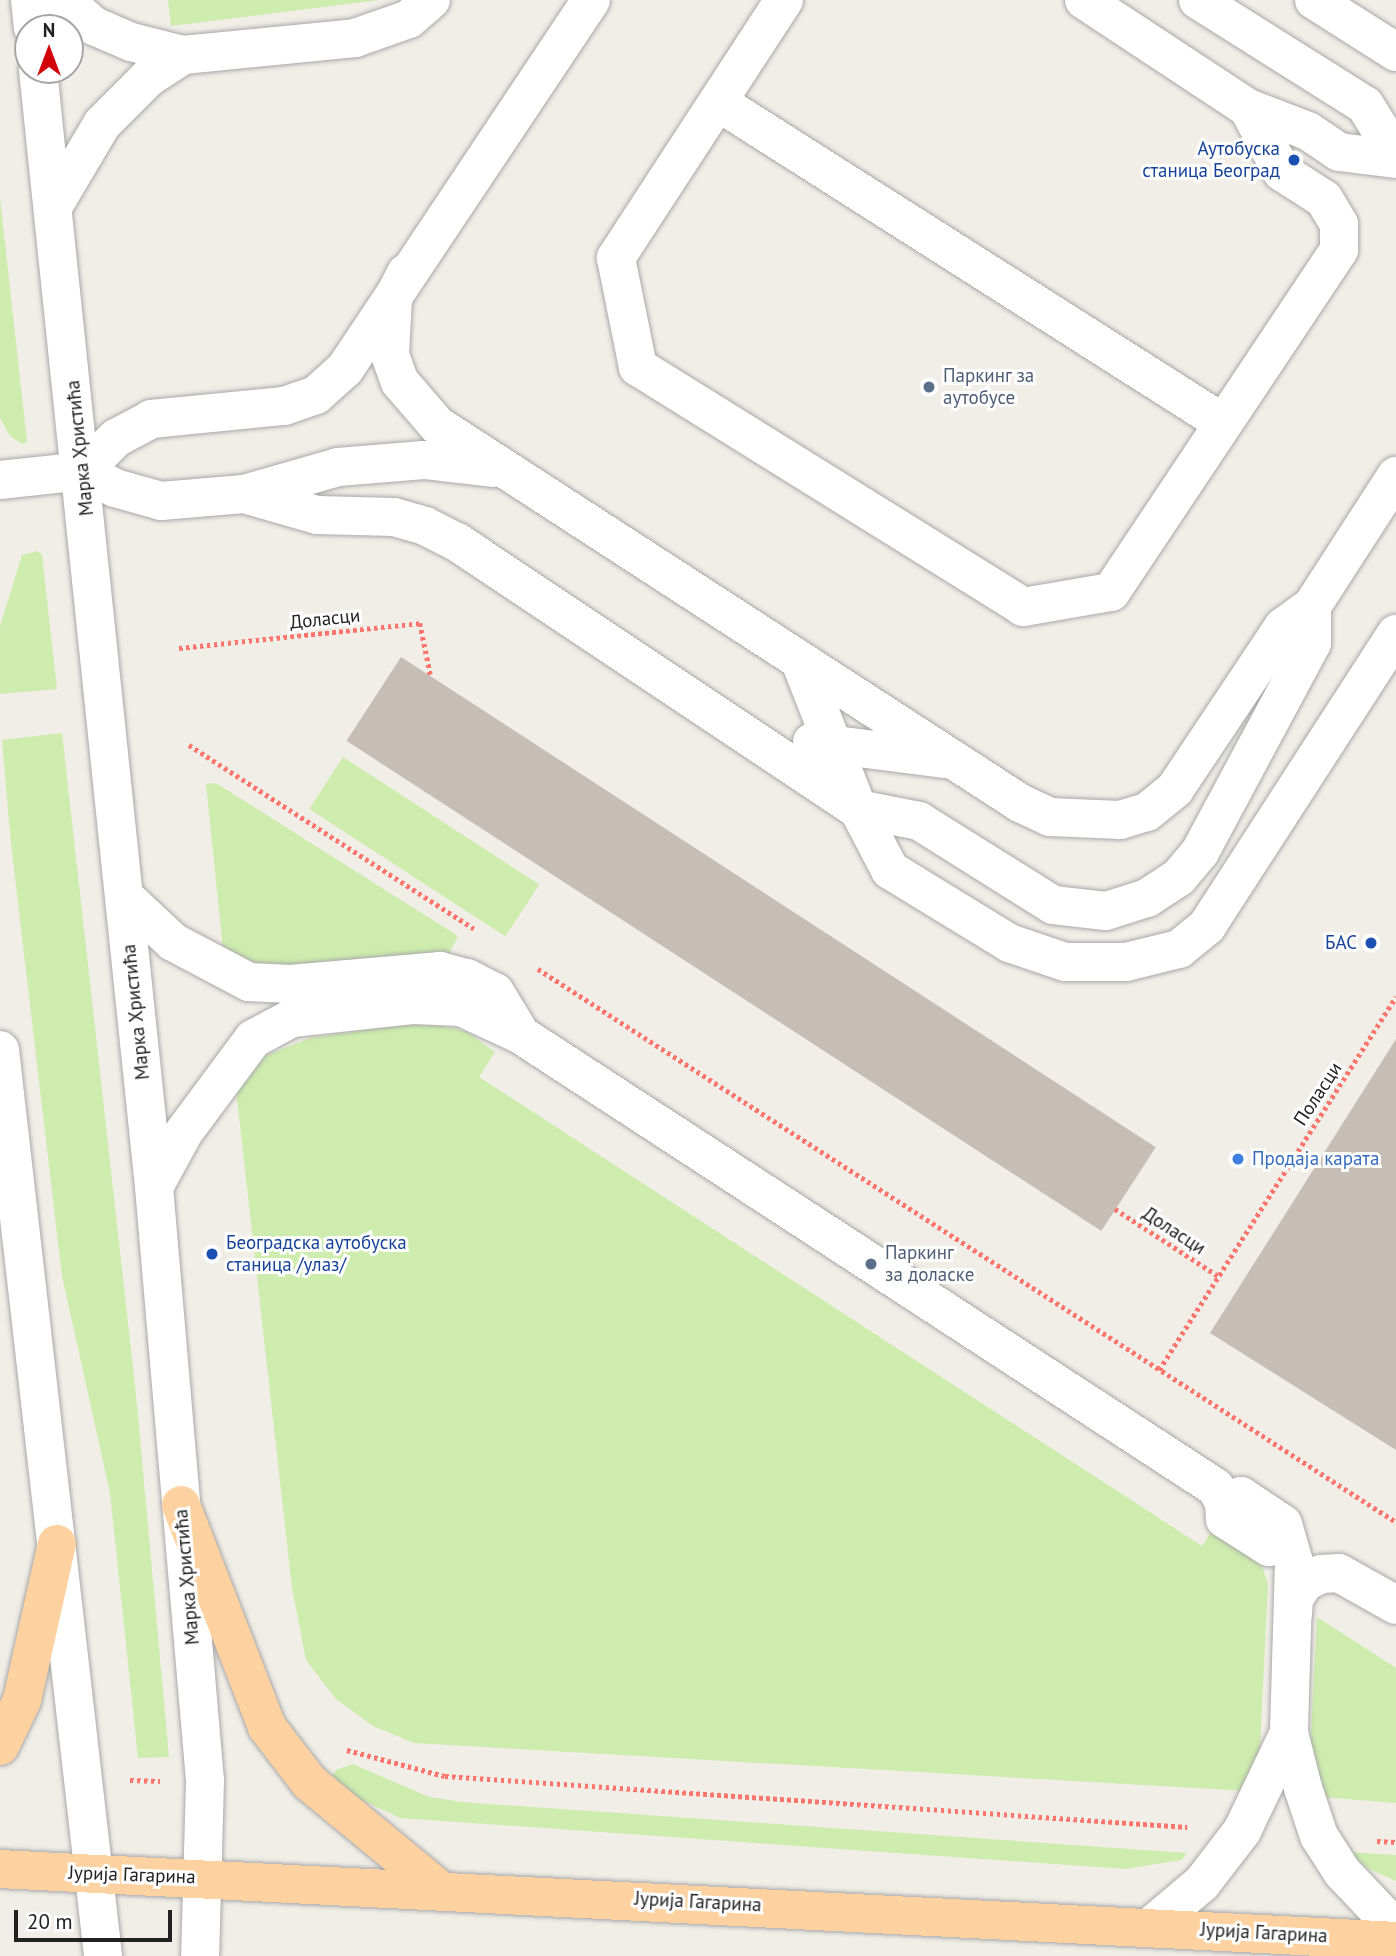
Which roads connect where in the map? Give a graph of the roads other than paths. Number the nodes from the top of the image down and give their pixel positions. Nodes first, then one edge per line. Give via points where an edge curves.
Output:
1 (64, 0) edge
2 (431, 0) edge
3 (784, 0) edge
4 (1084, 0) edge
5 (1198, 0) edge
6 (1314, 0) edge
7 (587, 2) edge
8 (1396, 52) edge
9 (183, 55) junction
10 (40, 84) edge
11 (718, 102) junction
12 (1248, 108) junction
13 (1396, 157) edge
14 (54, 205) junction
15 (405, 273) junction
16 (1223, 423) junction
17 (83, 471) junction
18 (1396, 476) edge
19 (0, 481) edge
20 (527, 483) junction
21 (244, 494) junction
22 (1312, 606) junction
23 (1396, 634) edge
24 (800, 661) junction
25 (744, 733) junction
26 (833, 745) junction
27 (953, 760) junction
28 (858, 809) junction
29 (124, 896) junction
30 (521, 1035) junction
31 (0, 1050) edge
32 (154, 1187) junction
33 (181, 1505) junction
34 (57, 1544) junction
35 (1396, 1605) edge
36 (1293, 1616) junction
37 (1289, 1733) junction
38 (0, 1746) edge
39 (0, 1869) edge
40 (92, 1874) junction
41 (206, 1878) junction
42 (439, 1889) junction
43 (1151, 1926) junction
44 (1396, 1929) edge
45 (1396, 1941) edge
46 (103, 1956) edge
47 (200, 1956) edge

1 - 9 street via 94,26 131,42
2 - 9 street via 409,19 355,38
3 - 11 street
4 - 12 street
5 - 13 street via 1365,105
6 - 8 street
7 - 15 street
9 - 14 street via 148,78 102,124
10 - 14 street, Марка Христића
11 - 16 street
11 - 16 street via 616,258 638,367 1023,607 1111,592
12 - 13 street via 1308,131 1339,152
12 - 16 street via 1282,172 1324,199 1339,224 1339,250
14 - 17 street, Марка Христића
15 - 17 street via 345,369 316,395 284,406 151,419 116,438
15 - 20 street via 393,299 388,327 390,355 400,382 437,425
17 - 19 street
17 - 21 street via 115,488 161,501
17 - 29 street, Марка Христића
18 - 22 street
20 - 21 street via 491,467 424,460 313,471
20 - 24 street
21 - 25 street via 317,515 394,517 425,526 457,542
22 - 27 street via 1283,627 1193,768 1147,812 1120,820 1050,817
22 - 28 street via 1312,643 1200,852 1179,877 1147,898 1106,911 1053,905 919,821
23 - 28 street via 1207,926 1179,949 1126,962 1065,962 1009,943 890,870
24 - 26 street
24 - 27 street
25 - 26 street
25 - 28 street
26 - 27 street
26 - 28 street
29 - 30 street via 173,942 248,982 290,984 440,971 495,992
29 - 32 street, Марка Христића
30 - 32 street via 461,1007 438,1004 292,1018 253,1039 184,1132
30 - 36 street via 1215,1487 1224,1502 1225,1519 1269,1547 1286,1542 1294,1562
31 - 34 street
32 - 33 street, Марка Христића
33 - 41 street, Марка Христића via 205,1781
33 - 42 main road via 267,1727 309,1782
34 - 38 main road via 22,1700
34 - 40 street
35 - 36 street via 1356,1579 1339,1573 1321,1574 1304,1583 1294,1599
36 - 37 street
37 - 43 street via 1242,1831 1202,1883
37 - 44 street via 1319,1836 1342,1872
39 - 40 main road, Јурија Гагарина
40 - 41 main road, Јурија Гагарина
40 - 46 street
41 - 42 main road, Јурија Гагарина
41 - 47 street, Марка Христића
42 - 43 main road, Јурија Гагарина
43 - 45 main road, Јурија Гагарина

